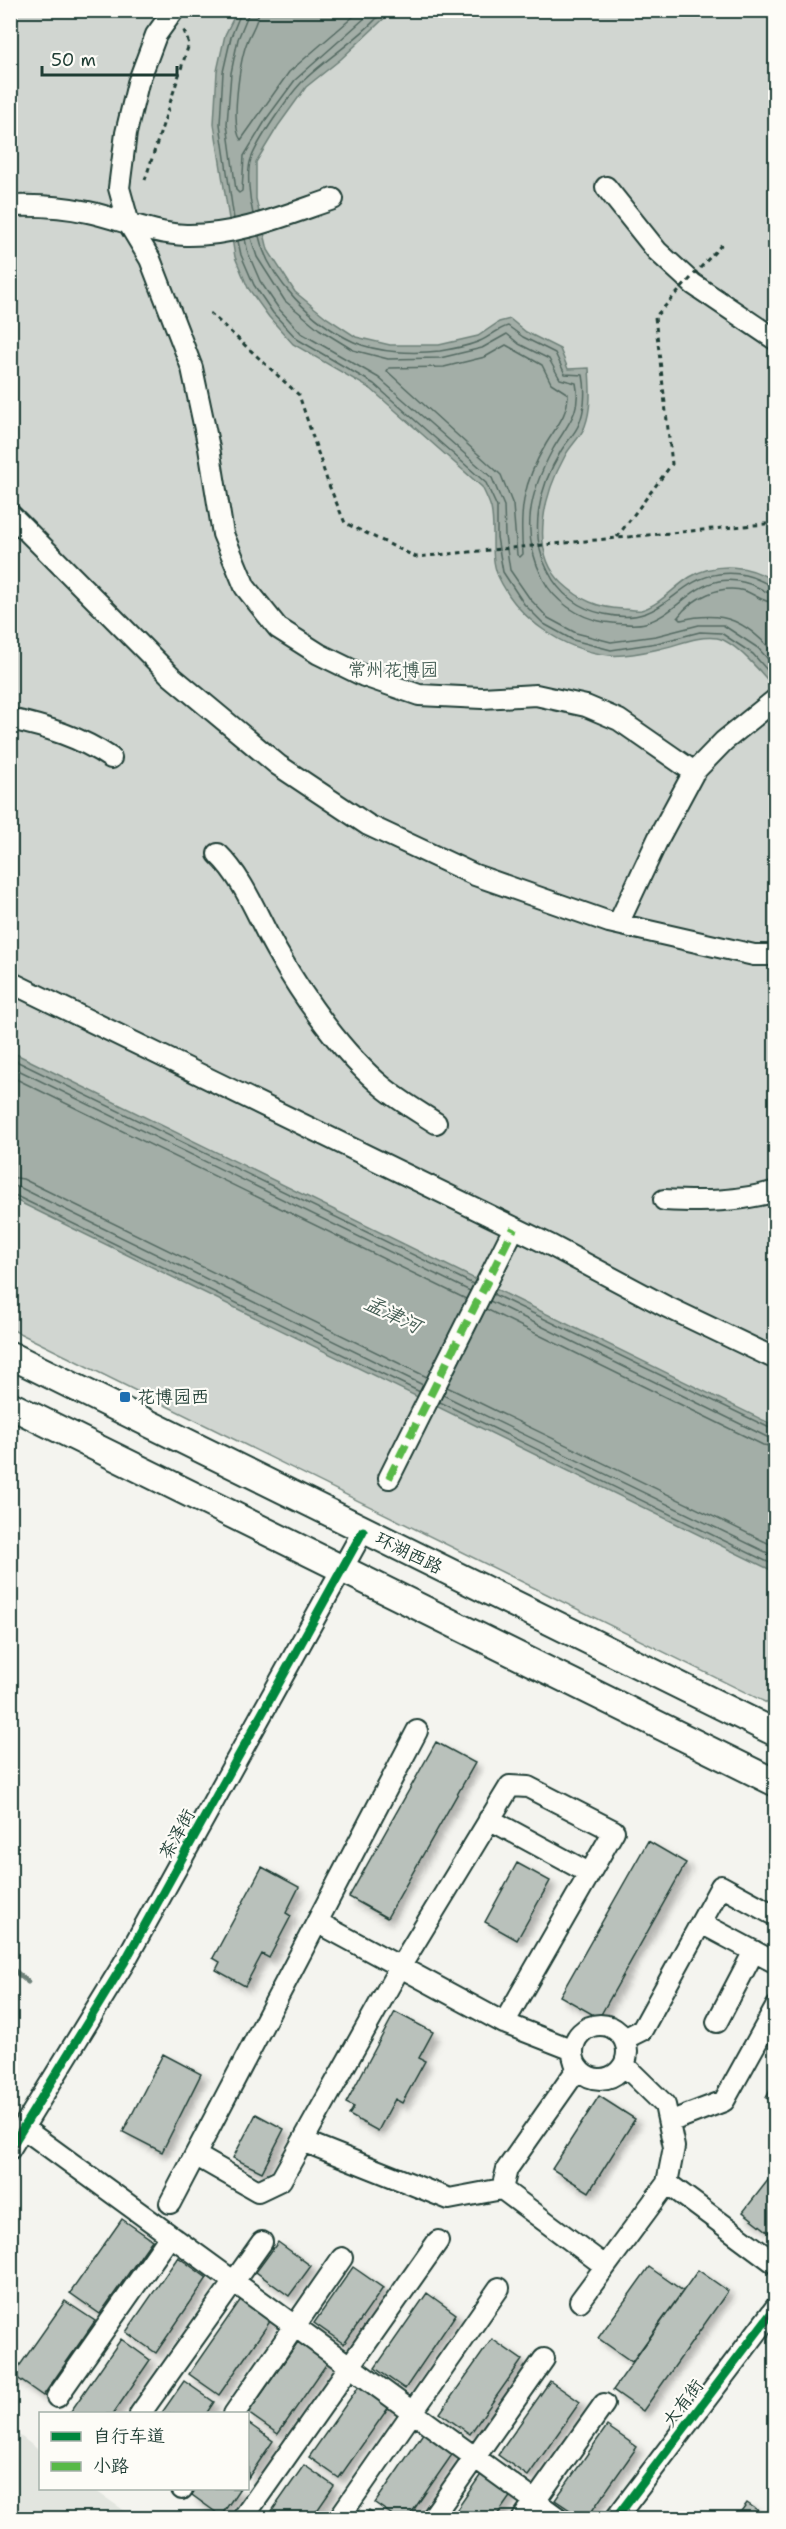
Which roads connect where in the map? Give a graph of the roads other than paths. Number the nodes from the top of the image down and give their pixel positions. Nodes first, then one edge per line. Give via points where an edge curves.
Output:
1 (177, 16) edge
2 (606, 188) dead end
3 (333, 199) dead end
4 (10, 206) edge
5 (129, 224) junction
6 (776, 340) edge
7 (10, 514) edge
8 (768, 705) edge
9 (10, 719) edge
10 (111, 758) dead end
11 (694, 772) junction
12 (218, 854) dead end
13 (618, 924) junction
14 (776, 955) edge
15 (10, 982) edge
16 (436, 1124) dead end
17 (776, 1191) edge
18 (664, 1200) dead end
19 (510, 1235) junction
20 (10, 1355) edge
21 (776, 1359) edge
22 (10, 1405) edge
23 (389, 1478) dead end
24 (363, 1531) junction
25 (343, 1569) junction
26 (417, 1731) dead end
27 (776, 1733) edge
28 (776, 1783) edge
29 (489, 1820) junction
30 (590, 1873) junction
31 (776, 1916) edge
32 (317, 1922) junction
33 (701, 1923) junction
34 (754, 1951) junction
35 (776, 1962) edge
36 (400, 1966) junction
37 (776, 2007) edge
38 (717, 2022) dead end
39 (504, 2023) junction
40 (624, 2039) junction
41 (575, 2059) junction
42 (624, 2065) junction
43 (669, 2122) junction
44 (23, 2128) junction
45 (303, 2141) junction
46 (10, 2149) edge
47 (195, 2155) junction
48 (666, 2183) junction
49 (502, 2189) junction
50 (170, 2203) dead end
51 (170, 2236) junction
52 (438, 2241) dead end
53 (262, 2242) dead end
54 (342, 2258) dead end
55 (776, 2264) edge
56 (605, 2266) junction
57 (233, 2282) junction
58 (499, 2288) dead end
59 (580, 2301) dead end
60 (776, 2307) edge
61 (295, 2326) junction
62 (544, 2359) dead end
63 (350, 2367) junction
64 (57, 2397) dead end
65 (604, 2404) dead end
66 (141, 2412) edge
67 (235, 2412) edge
68 (413, 2412) junction
69 (475, 2458) junction
70 (535, 2501) junction
71 (243, 2518) edge
72 (339, 2518) edge
73 (432, 2518) edge
74 (523, 2518) edge
75 (558, 2518) edge
76 (616, 2518) edge

1 - 5 street via 156,35 138,82 126,133 119,188
2 - 6 street via 657,251 693,284
3 - 5 street via 215,234 184,235
4 - 5 street via 39,204
5 - 11 street via 150,259 192,368 224,534 246,587 278,628 364,676 419,695 536,695 586,706 620,720
7 - 13 street via 171,676 278,765 368,825 475,875
8 - 11 street
9 - 10 street via 79,739
11 - 13 street
12 - 16 street via 241,884 295,983 340,1043 383,1087
13 - 14 street via 754,955
15 - 19 street
17 - 18 street via 710,1202
19 - 21 street
19 - 23 street
20 - 24 main road, 环湖西路
22 - 25 main road
24 - 25 street, 茶泽街
24 - 27 main road, 环湖西路
25 - 28 main road
25 - 44 street, 茶泽街 via 123,1963
26 - 32 street
29 - 30 street
29 - 30 street via 510,1786 528,1787 614,1831
29 - 36 street
30 - 39 street
31 - 33 street via 721,1886
32 - 36 street
32 - 47 street
33 - 34 street
33 - 40 street via 642,2030
34 - 35 street
34 - 38 street
36 - 39 street
36 - 45 street
37 - 43 street via 724,2101
39 - 41 street
40 - 41 street via 612,2027 595,2025 580,2034
40 - 42 street
41 - 42 street via 593,2078 619,2072
41 - 49 street via 507,2169
42 - 43 street via 665,2105
43 - 48 street via 674,2147
44 - 46 street, 茶泽街
44 - 51 street
45 - 47 street via 281,2180 258,2191
45 - 49 street via 449,2199
47 - 50 street
48 - 55 street
48 - 56 street
49 - 56 street
51 - 57 street
51 - 64 street
52 - 63 street
53 - 57 street
54 - 61 street
56 - 59 street
57 - 61 street
57 - 66 street
58 - 68 street
60 - 76 street, 大有街
61 - 63 street
61 - 67 street
62 - 69 street
63 - 68 street
63 - 71 street
65 - 70 street
68 - 69 street
68 - 72 street
69 - 70 street
69 - 73 street
70 - 74 street
70 - 75 street

